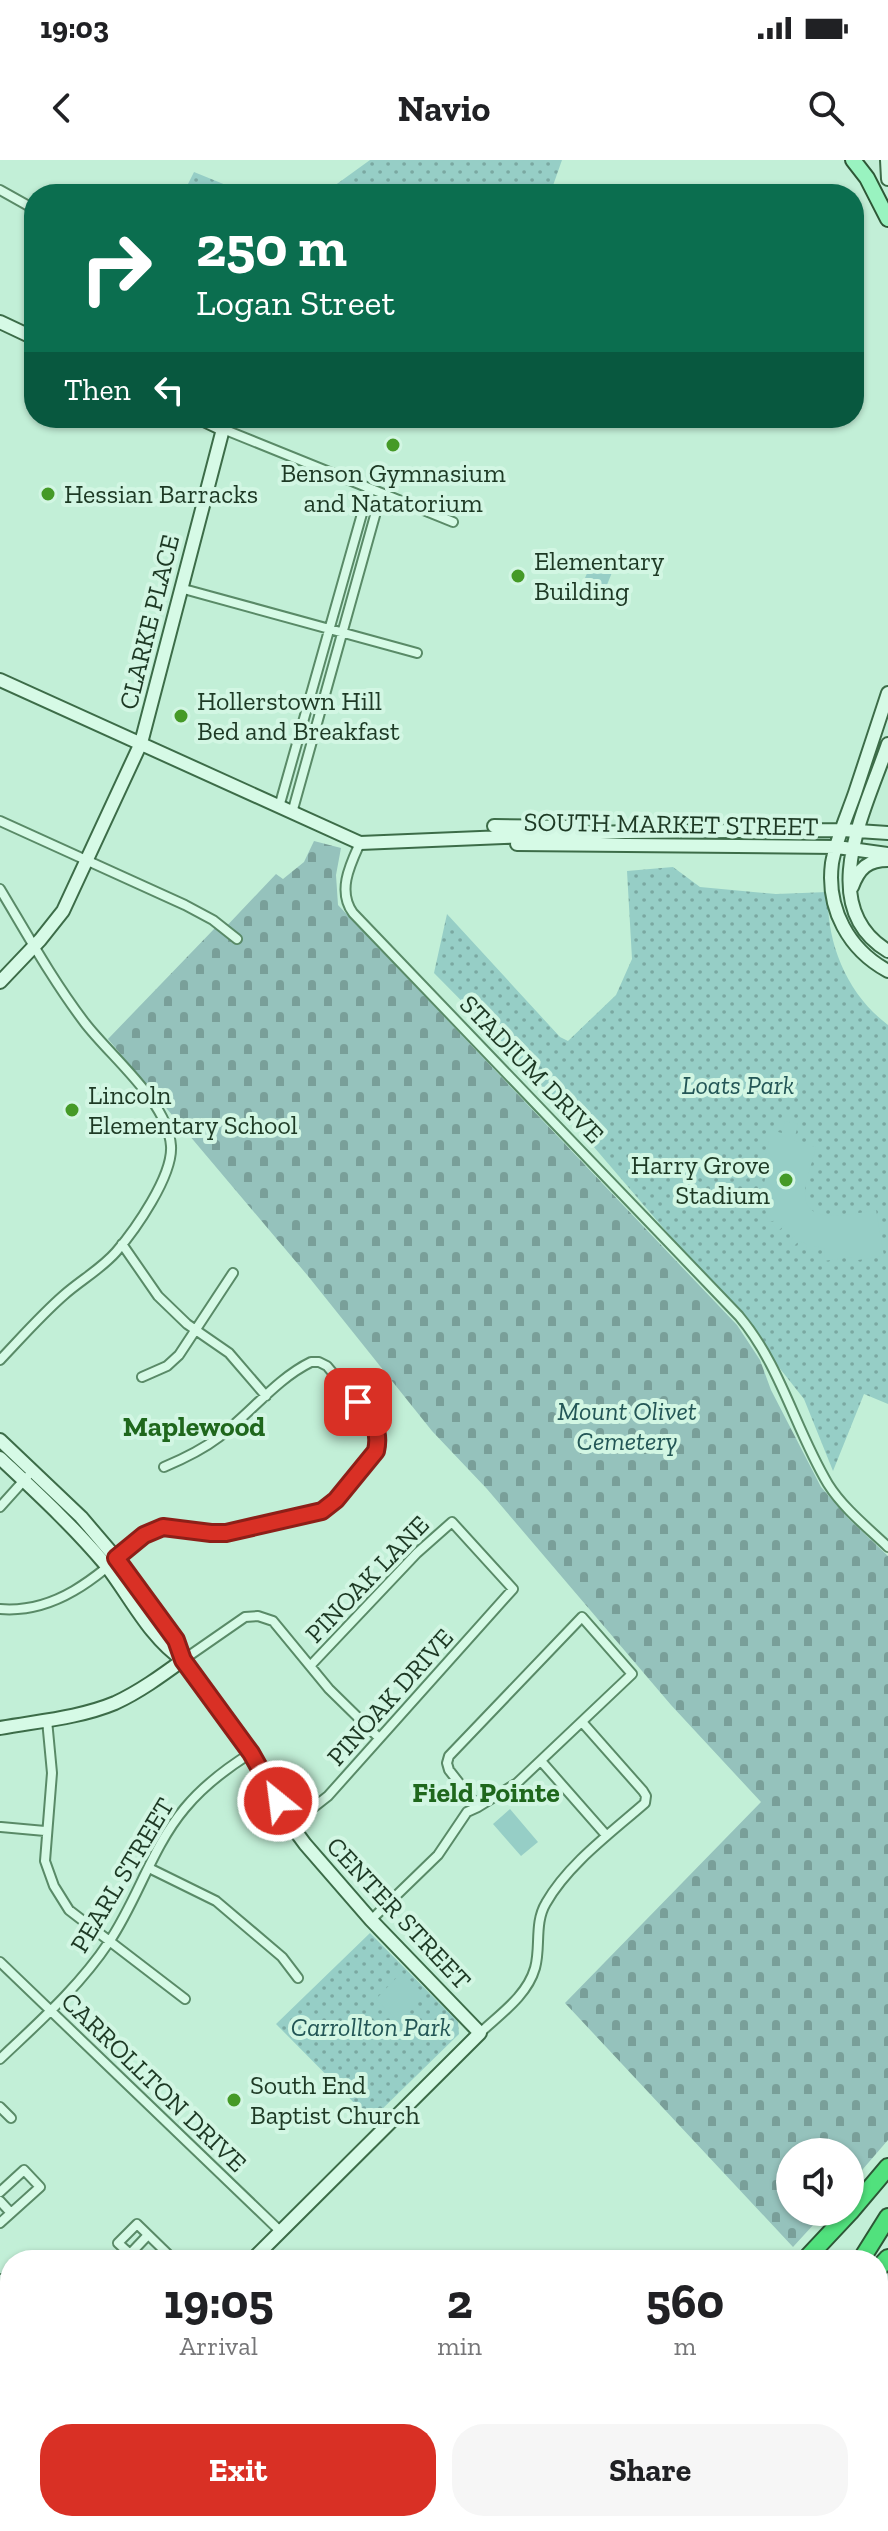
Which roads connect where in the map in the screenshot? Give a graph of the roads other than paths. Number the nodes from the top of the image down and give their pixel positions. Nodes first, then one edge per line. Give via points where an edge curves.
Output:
1 (853, 160) edge
2 (887, 160) edge
3 (888, 179) edge
4 (0, 190) edge
5 (24, 203) edge
6 (888, 219) edge
7 (0, 322) edge
8 (24, 333) edge
9 (223, 428) edge
10 (235, 428) edge
11 (369, 489) junction
12 (381, 494) junction
13 (453, 522) dead end
14 (179, 588) junction
15 (330, 630) junction
16 (341, 634) junction
17 (417, 653) dead end
18 (0, 680) edge
19 (888, 693) edge
20 (141, 743) junction
21 (888, 744) edge
22 (279, 807) junction
23 (292, 813) junction
24 (0, 821) edge
25 (494, 826) dead end
26 (843, 830) junction
27 (858, 831) junction
28 (625, 832) junction
29 (888, 833) edge
30 (454, 841) junction
31 (360, 843) junction
32 (837, 847) junction
33 (853, 849) junction
34 (888, 854) edge
35 (888, 860) edge
36 (87, 861) junction
37 (0, 889) edge
38 (849, 894) junction
39 (237, 939) dead end
40 (35, 946) junction
41 (888, 951) edge
42 (888, 971) edge
43 (0, 982) edge
44 (122, 1244) junction
45 (233, 1273) dead end
46 (197, 1331) junction
47 (0, 1360) edge
48 (142, 1377) dead end
49 (266, 1396) junction
50 (0, 1440) edge
51 (0, 1458) edge
52 (164, 1467) dead end
53 (28, 1476) junction
54 (0, 1507) edge
55 (452, 1522) joint
56 (888, 1547) edge
57 (111, 1562) junction
58 (0, 1609) edge
59 (183, 1660) junction
60 (311, 1665) junction
61 (47, 1720) junction
62 (582, 1722) junction
63 (0, 1728) edge
64 (379, 1738) junction
65 (251, 1753) junction
66 (541, 1761) junction
67 (478, 1807) junction
68 (291, 1825) junction
69 (1, 1827) edge
70 (45, 1831) junction
71 (606, 1835) junction
72 (149, 1868) junction
73 (371, 1920) junction
74 (110, 1941) junction
75 (0, 1962) edge
76 (298, 1978) dead end
77 (185, 1999) dead end
78 (51, 2011) junction
79 (480, 2033) junction
80 (0, 2059) edge
81 (0, 2107) edge
82 (11, 2118) dead end
83 (888, 2167) edge
84 (0, 2192) edge
85 (864, 2195) edge
86 (0, 2201) edge
87 (11, 2213) junction
88 (888, 2217) edge
89 (0, 2223) edge
90 (837, 2226) edge
91 (280, 2231) junction
92 (148, 2235) dead end
93 (164, 2250) edge
94 (262, 2250) edge
95 (814, 2250) edge
96 (867, 2250) edge

1 - 6 main road
2 - 3 main road
4 - 5 street
7 - 8 main road
9 - 14 main road, CLARKE PLACE
10 - 11 street
11 - 12 street
11 - 15 street
12 - 13 street
12 - 16 street
14 - 15 street
14 - 20 main road, CLARKE PLACE
15 - 16 street
15 - 22 street
16 - 17 street
16 - 23 street
18 - 20 main road, SOUTH MARKET STREET
19 - 26 main road
20 - 22 main road, SOUTH MARKET STREET
20 - 36 main road, CLARKE PLACE
21 - 27 main road
22 - 23 main road, SOUTH MARKET STREET
23 - 31 main road, SOUTH MARKET STREET
24 - 36 street
25 - 28 main road
26 - 27 main road, SOUTH MARKET STREET
26 - 28 main road, SOUTH MARKET STREET
26 - 32 main road
27 - 29 main road, SOUTH MARKET STREET
27 - 33 main road
28 - 30 main road, SOUTH MARKET STREET
30 - 31 main road, SOUTH MARKET STREET
30 - 32 main road, SOUTH MARKET STREET via 557,847
31 - 56 street, STADIUM DRIVE via 346,884 353,913 739,1316 776,1371 830,1487
32 - 33 main road, SOUTH MARKET STREET
32 - 42 main road via 832,876 839,918 858,950
33 - 34 main road, SOUTH MARKET STREET
33 - 38 main road
35 - 38 main road via 865,865
36 - 39 street via 185,905
36 - 40 main road, CLARKE PLACE via 63,911
37 - 40 street
38 - 41 main road via 862,929
40 - 43 main road, CLARKE PLACE
40 - 44 street via 85,1022 149,1097 170,1140 164,1180
44 - 46 street via 158,1296
44 - 47 street
45 - 46 street
46 - 48 street via 167,1366
46 - 49 street via 238,1361
49 - 52 street via 220,1437
49 - 57 street via 305,1364 322,1363 374,1422 378,1438 373,1458 332,1504 317,1513 226,1533 163,1527
50 - 53 main road, CENTER STREET
51 - 53 main road, CENTER STREET
53 - 54 street
53 - 57 main road, CENTER STREET via 81,1517
55 - 60 street, PINOAK LANE
55 - 64 street, PINOAK DRIVE via 513,1589
57 - 58 street via 53,1603
57 - 59 main road, CENTER STREET via 176,1640
59 - 60 street via 230,1625 258,1616 273,1621
59 - 61 main road via 114,1703
59 - 65 main road, CENTER STREET
60 - 64 street
61 - 63 main road
61 - 70 street via 52,1773
62 - 66 street
62 - 67 street via 632,1674 582,1617 449,1756 449,1770
62 - 71 street via 646,1796 645,1803
64 - 68 street, PINOAK DRIVE via 328,1796
65 - 68 main road, CENTER STREET
65 - 72 street, PEARL STREET via 184,1808
66 - 67 street
66 - 71 street
67 - 73 street via 467,1812 438,1855
68 - 73 main road, CENTER STREET
69 - 70 street
70 - 74 street via 45,1861 54,1886 69,1910
71 - 79 street via 544,1905 535,1969 522,1994
72 - 74 street, PEARL STREET
72 - 76 street via 216,1901 282,1957
73 - 79 main road, CENTER STREET
74 - 77 street
74 - 78 street, PEARL STREET
75 - 78 street, CARROLLTON DRIVE
78 - 80 street, PEARL STREET
78 - 91 street, CARROLLTON DRIVE
79 - 91 main road
81 - 82 street
83 - 85 highway
84 - 87 street via 24,2170 40,2187
86 - 87 street
87 - 89 street
88 - 96 highway
90 - 95 highway
91 - 94 main road
92 - 93 street

